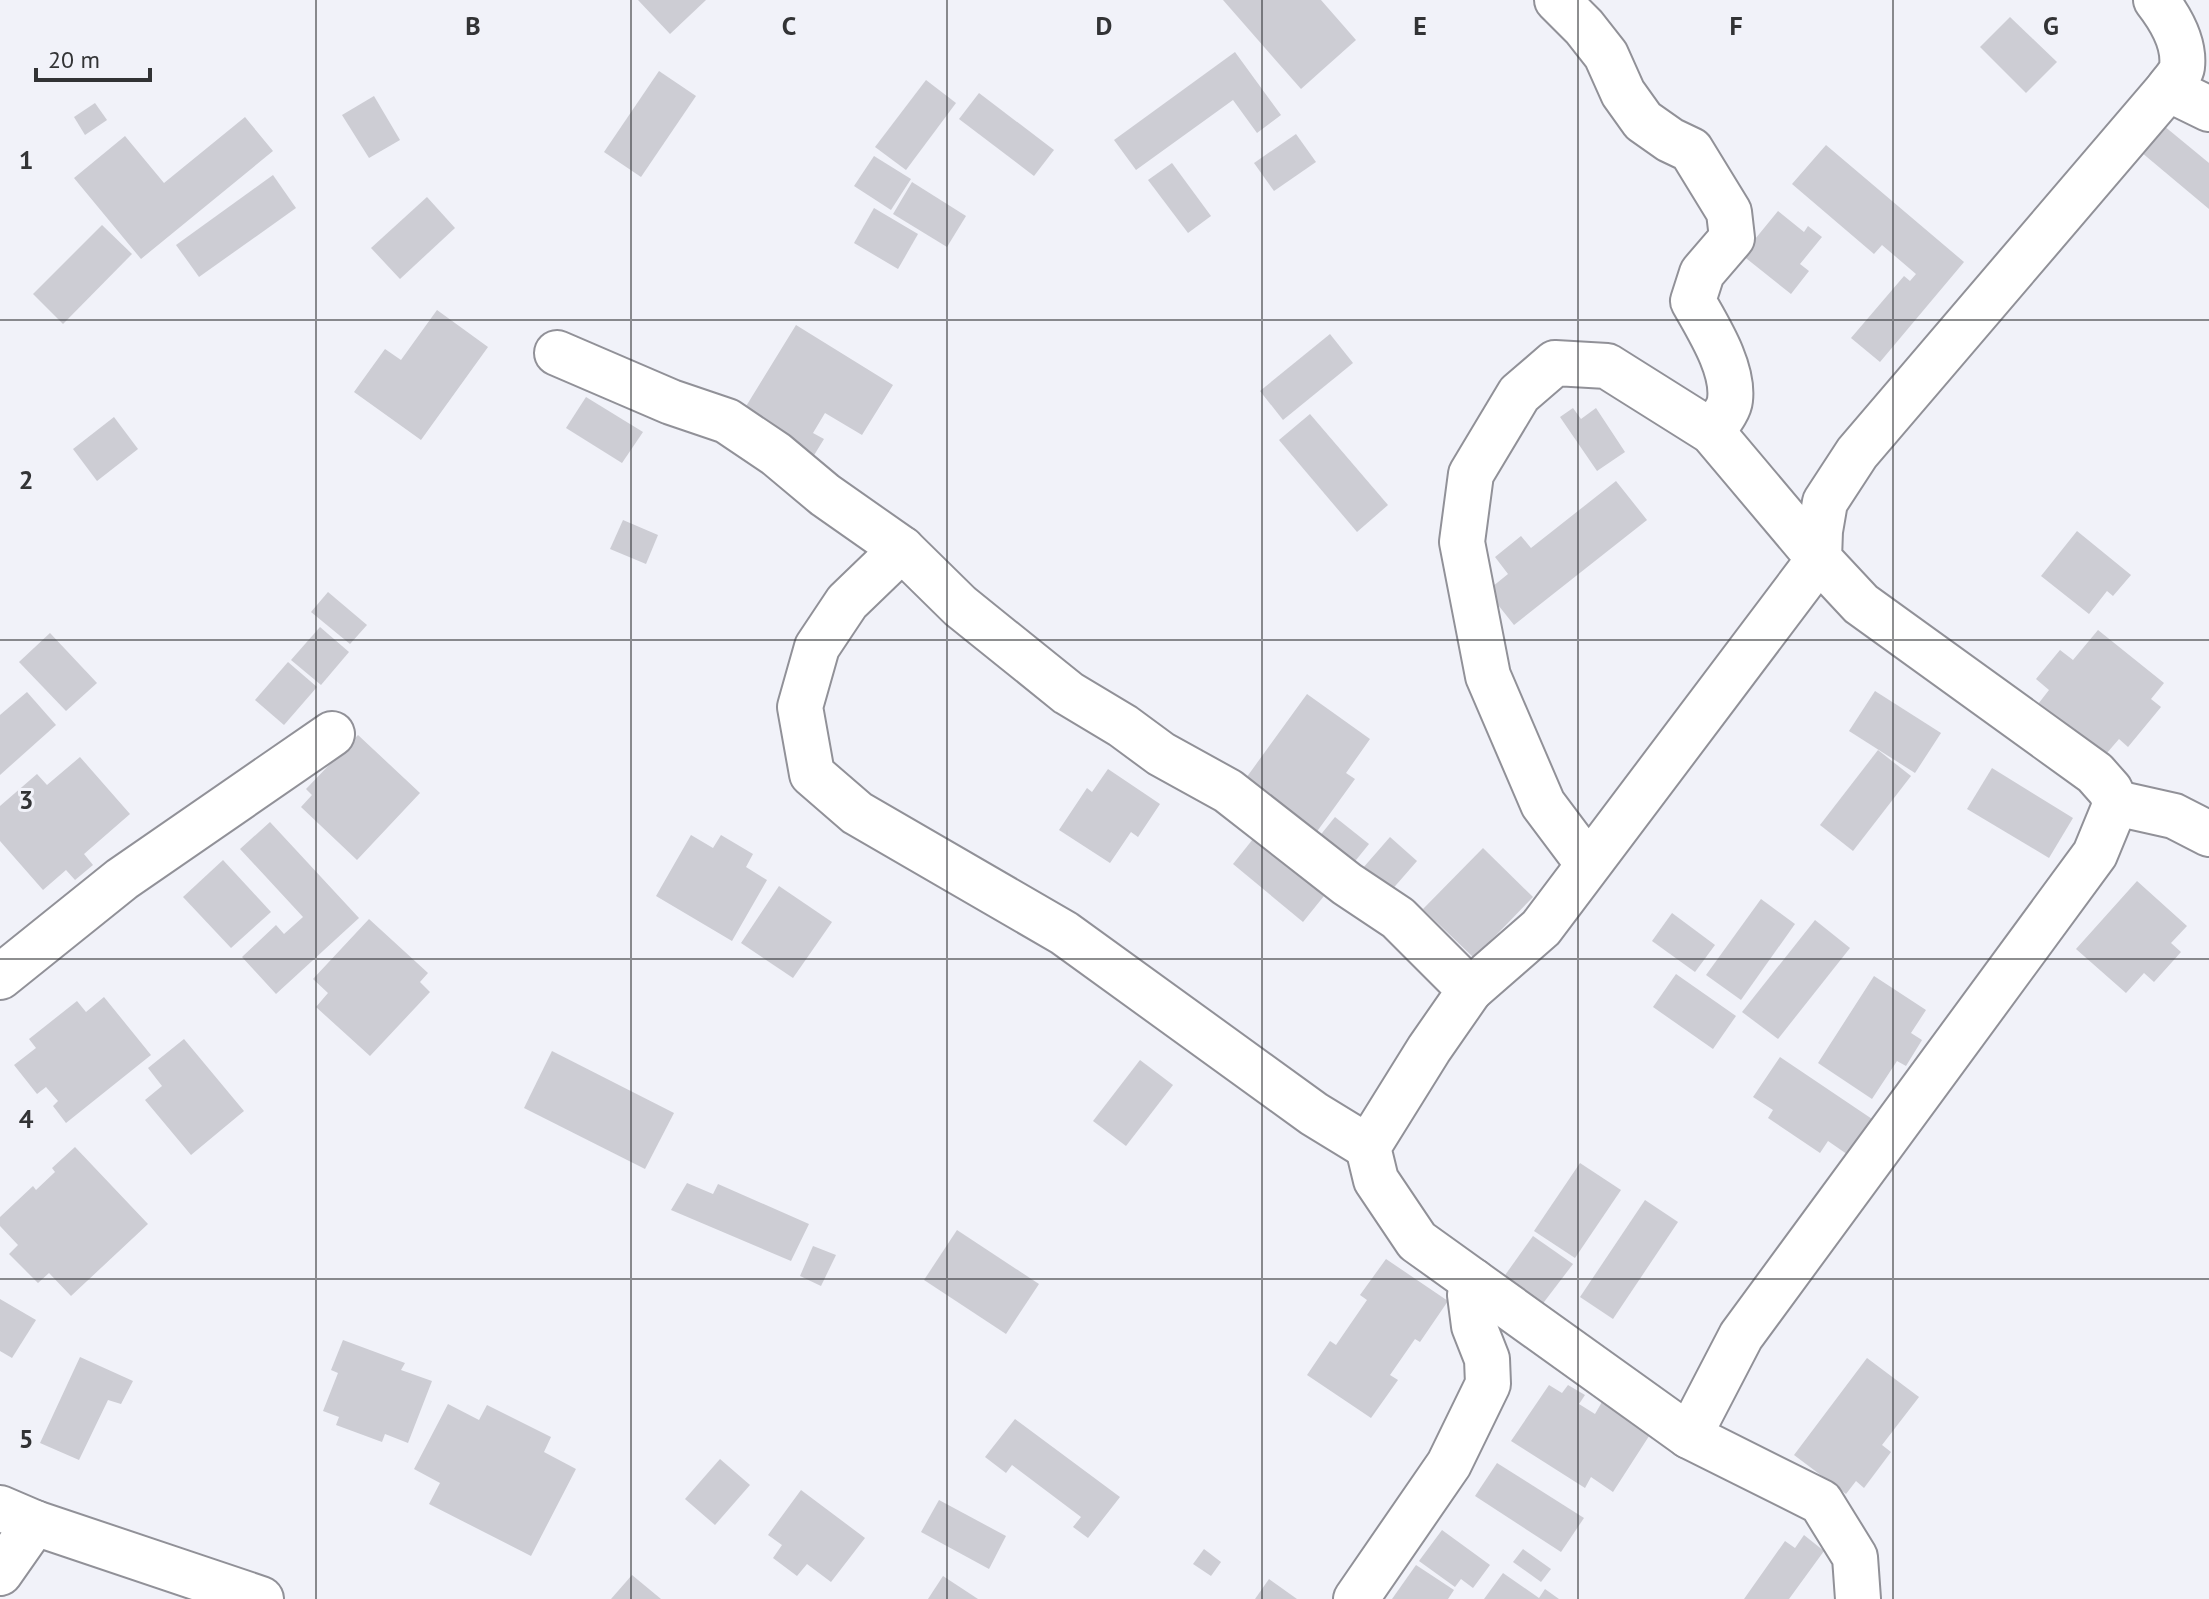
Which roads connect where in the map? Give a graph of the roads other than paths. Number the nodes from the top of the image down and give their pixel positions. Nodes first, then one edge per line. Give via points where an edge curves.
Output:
1 (1557, 0) edge
2 (2156, 0) edge
3 (2168, 89) junction
4 (2209, 109) edge
5 (557, 353) dead end
6 (1712, 432) junction
7 (902, 549) junction
8 (1819, 559) junction
9 (332, 734) dead end
10 (2116, 803) junction
11 (2209, 834) edge
12 (1588, 864) junction
13 (0, 977) edge
14 (1470, 990) junction
15 (1368, 1147) junction
16 (1473, 1281) junction
17 (1689, 1436) junction
18 (17, 1515) edge
19 (0, 1573) edge
20 (261, 1599) edge
21 (1356, 1599) edge
22 (1858, 1599) edge

1 - 6 street via 1606,55 1643,121 1691,150 1729,212 1732,238 1702,273 1693,301 1729,373 1730,402
2 - 3 street via 2180,46 2182,70
3 - 4 street
3 - 8 street via 1857,453 1825,502
5 - 7 street via 727,421
6 - 8 street
6 - 12 street via 1607,366 1555,363 1519,394 1471,474 1462,542 1488,676 1543,804
7 - 14 street via 960,606 1068,693 1228,791 1398,918
7 - 15 street via 847,602 817,647 800,707 812,774 857,813 1064,933 1314,1114
8 - 10 street via 1861,604 2095,773
8 - 12 street
9 - 13 street via 122,879
10 - 11 street via 2174,816
10 - 17 street via 2095,854 1741,1336
12 - 14 street via 1541,928
14 - 15 street
15 - 16 street via 1376,1180 1417,1241
16 - 17 street
16 - 21 street via 1474,1326 1487,1359 1488,1384 1449,1464
17 - 22 street via 1821,1502 1855,1557
18 - 19 street
18 - 20 street

